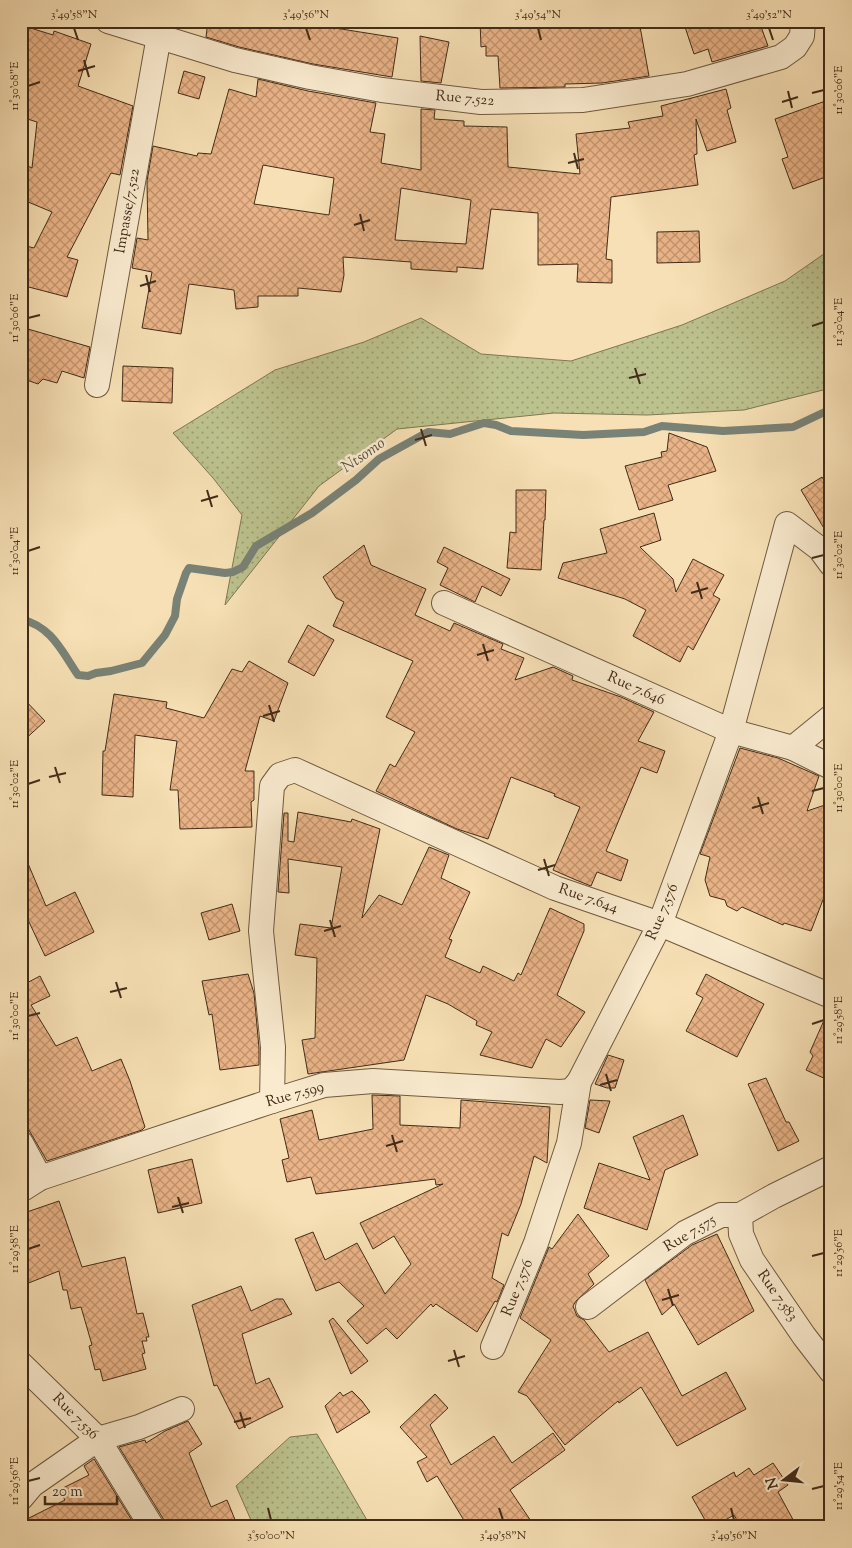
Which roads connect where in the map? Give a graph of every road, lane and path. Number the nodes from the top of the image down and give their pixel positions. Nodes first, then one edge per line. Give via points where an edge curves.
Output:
1 (108, 21) edge
2 (803, 21) edge
3 (159, 36) junction
4 (97, 385) dead end
5 (831, 564) edge
6 (444, 603) dead end
7 (831, 717) edge
8 (731, 732) junction
9 (793, 748) junction
10 (831, 767) edge
11 (660, 924) junction
12 (831, 996) edge
13 (579, 1082) junction
14 (272, 1101) junction
15 (21, 1143) edge
16 (831, 1168) edge
17 (31, 1184) edge
18 (740, 1215) junction
19 (588, 1307) dead end
20 (494, 1346) dead end
21 (21, 1364) edge
22 (831, 1371) edge
23 (182, 1409) dead end
24 (98, 1439) junction
25 (21, 1498) edge
26 (152, 1527) edge

1 - 3 street, Rue 7.522
2 - 3 street, Rue 7.522 via 802,36 781,57 687,84 583,100 481,102 382,90 235,60
3 - 4 street, Impasse/7.522
5 - 8 street, Rue 7.576 via 820,549 787,524
6 - 8 street, Rue 7.646
7 - 9 street
8 - 9 street, Rue 7.646
8 - 11 street, Rue 7.576
9 - 10 street, Rue 7.646
11 - 12 street, Rue 7.644
11 - 13 street, Rue 7.576
11 - 14 street, Rue 7.644 via 555,888 295,770 280,775 272,786 262,932 273,1047
13 - 14 street, Rue 7.599 via 571,1090 560,1092 373,1081 324,1085
13 - 20 street, Rue 7.576 via 570,1143 536,1243
14 - 17 street, Rue 7.599
15 - 17 street
16 - 18 street, Rue 7.575
18 - 19 street, Rue 7.575 via 721,1215 685,1233
18 - 22 street, Rue 7.583 via 741,1234 752,1260
21 - 24 street, Rue 7.536
23 - 24 street
24 - 25 street via 32,1485
24 - 26 street, Rue 7.536

